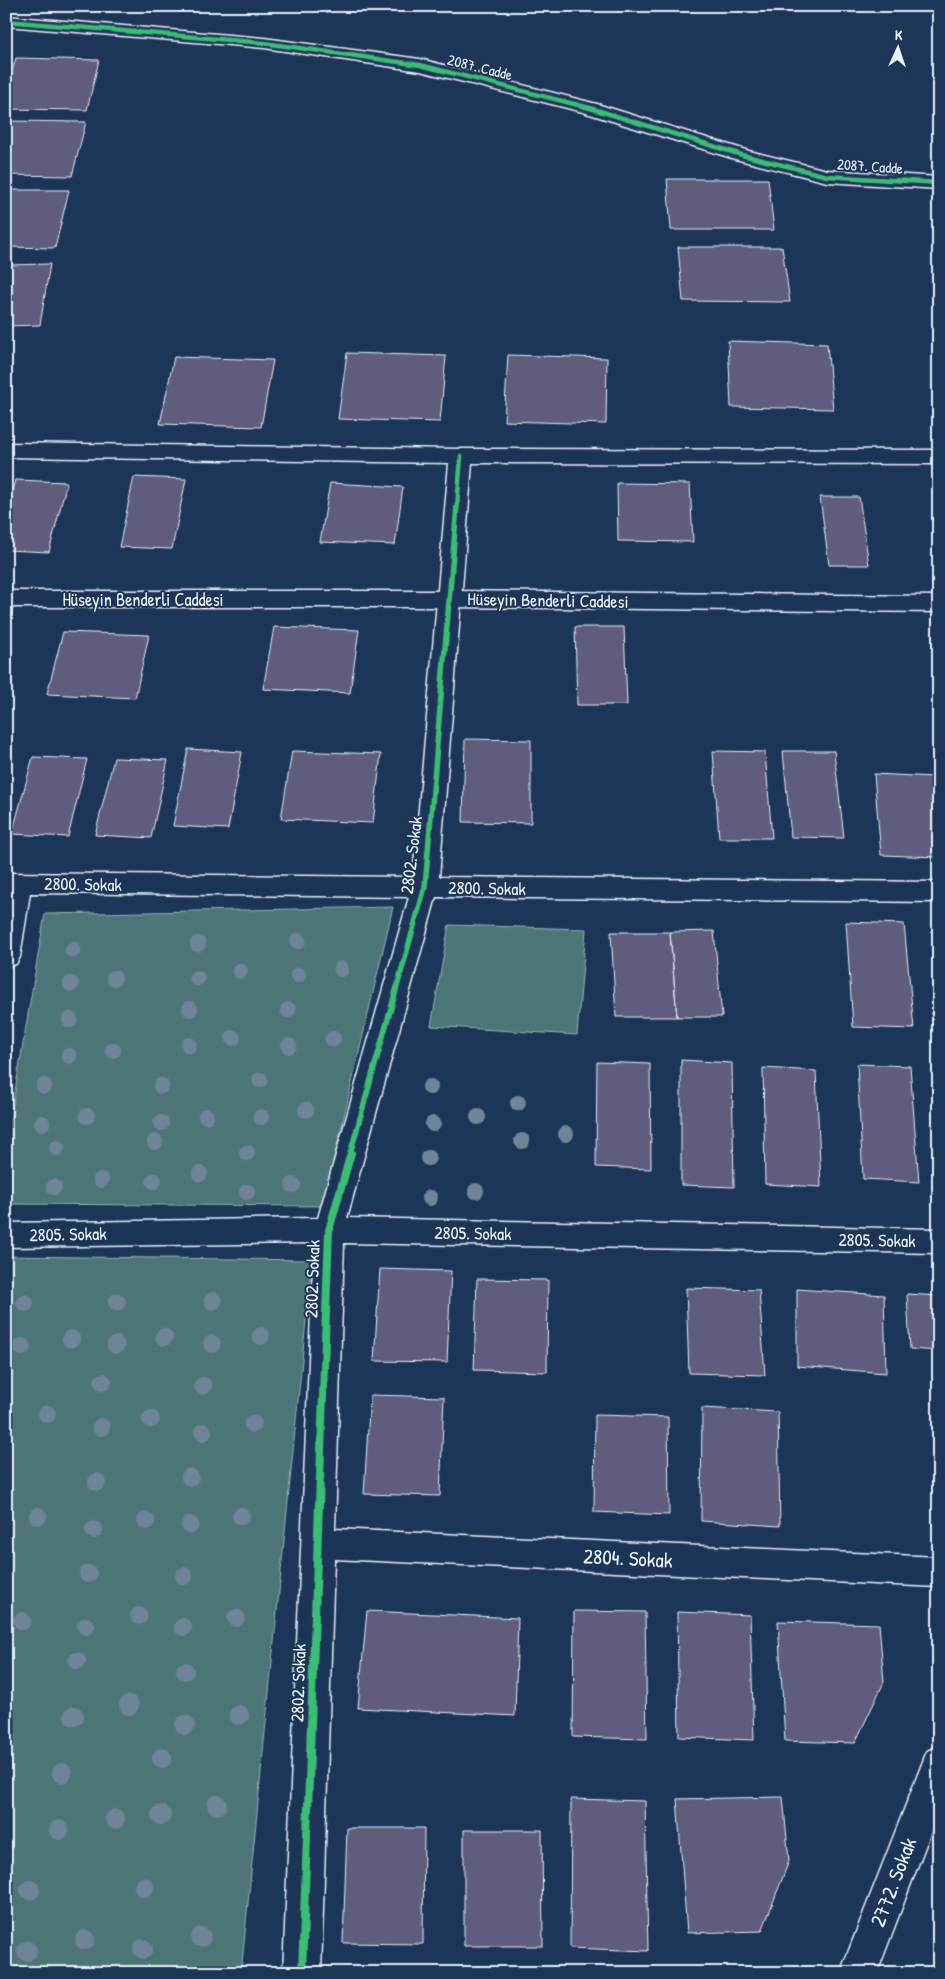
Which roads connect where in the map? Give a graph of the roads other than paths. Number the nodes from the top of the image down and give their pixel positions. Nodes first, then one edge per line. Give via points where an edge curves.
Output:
1 (6, 21) edge
2 (939, 183) edge
3 (6, 450) edge
4 (461, 456) junction
5 (939, 457) edge
6 (6, 599) edge
7 (450, 599) junction
8 (939, 604) edge
9 (12, 883) edge
10 (425, 887) junction
11 (939, 892) edge
12 (6, 957) edge
13 (329, 1230) junction
14 (6, 1236) edge
15 (939, 1241) edge
16 (318, 1543) junction
17 (939, 1572) edge
18 (939, 1763) edge
19 (302, 1973) edge
20 (858, 1973) edge

1 - 2 street, 2087. Cadde via 264,43 420,65 590,108 742,155 827,176
3 - 4 street
4 - 5 street
4 - 7 street, 2802. Sokak
6 - 7 street, Hüseyin Benderli Caddesi
7 - 8 street, Hüseyin Benderli Caddesi
7 - 10 street, 2802. Sokak
9 - 10 street, 2800. Sokak
9 - 12 street
10 - 11 street, 2800. Sokak
10 - 13 street, 2802. Sokak
13 - 14 street, 2805. Sokak
13 - 15 street, 2805. Sokak
13 - 16 street, 2802. Sokak
16 - 17 street, 2804. Sokak
16 - 19 street, 2802. Sokak
18 - 20 street, 2772. Sokak

